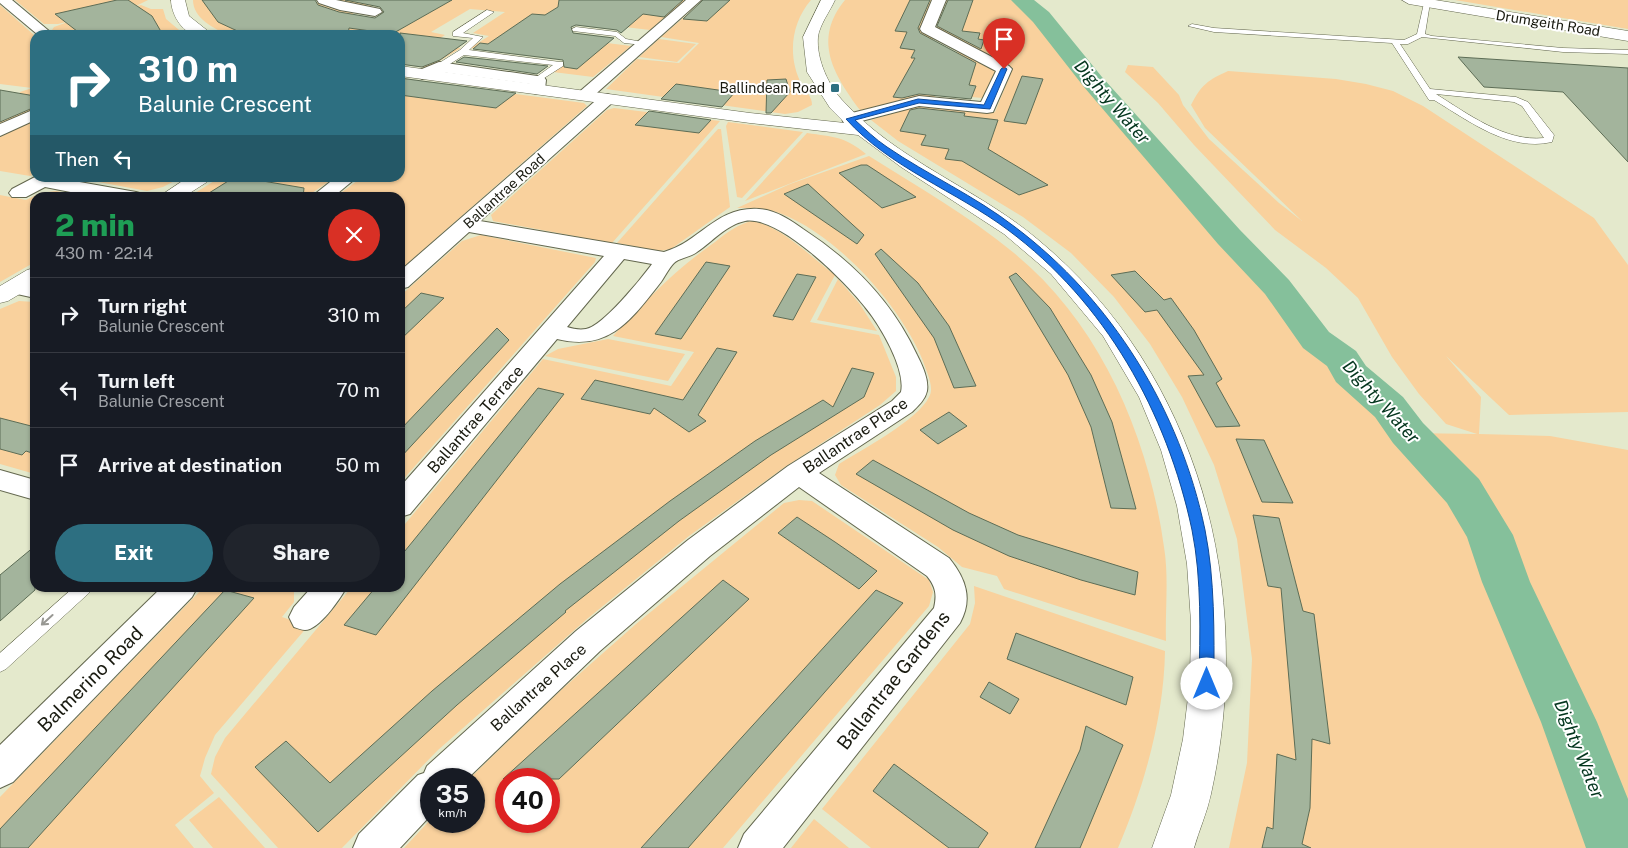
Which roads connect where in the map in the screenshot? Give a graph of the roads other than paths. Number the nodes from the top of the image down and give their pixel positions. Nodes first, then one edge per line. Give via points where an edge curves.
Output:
1 (4, 0) edge
2 (178, 0) edge
3 (324, 0) edge
4 (694, 0) edge
5 (828, 0) edge
6 (938, 0) edge
7 (1409, 0) edge
8 (1428, 3) junction
9 (375, 12) dead end
10 (490, 12) dead end
11 (1192, 26) dead end
12 (45, 28) dead end
13 (576, 29) dead end
14 (196, 30) edge
15 (1421, 35) junction
16 (1628, 36) edge
17 (1395, 42) junction
18 (644, 43) junction
19 (463, 52) junction
20 (1628, 52) edge
21 (439, 67) junction
22 (405, 72) edge
23 (422, 74) junction
24 (538, 85) junction
25 (1429, 93) junction
26 (584, 96) junction
27 (607, 99) junction
28 (1436, 104) dead end
29 (30, 116) edge
30 (848, 118) junction
31 (794, 123) junction
32 (0, 131) edge
33 (40, 182) edge
34 (59, 182) edge
35 (193, 182) edge
36 (342, 182) edge
37 (107, 192) edge
38 (177, 192) edge
39 (328, 192) edge
40 (19, 194) dead end
41 (466, 225) junction
42 (619, 252) junction
43 (666, 258) junction
44 (405, 278) edge
45 (551, 331) junction
46 (798, 474) junction
47 (0, 480) edge
48 (30, 489) edge
49 (405, 500) edge
50 (79, 592) edge
51 (177, 592) edge
52 (326, 592) edge
53 (304, 617) dead end
54 (0, 664) edge
55 (5, 758) edge
56 (452, 768) edge
57 (420, 799) edge
58 (373, 848) edge
59 (758, 848) edge
60 (1173, 848) edge

1 - 12 street
2 - 14 street via 182,17
3 - 9 street
4 - 18 street
5 - 30 street via 817,15 810,46 820,82
6 - 30 street via 927,29 1004,69 987,108 918,101
7 - 8 street, Drumgeith Road
8 - 15 lane
8 - 16 street, Drumgeith Road
10 - 19 lane via 456,34 478,37
11 - 17 lane
13 - 18 lane via 616,34 624,41
15 - 17 lane
15 - 20 lane via 1554,49
17 - 25 lane
18 - 26 street
19 - 21 lane
19 - 24 lane via 560,64
21 - 23 street
21 - 24 street
22 - 23 street
23 - 24 street
24 - 26 street
25 - 25 lane via 1516,100 1525,104 1549,135 1549,140 1529,142 1513,139
25 - 28 lane
26 - 27 street
27 - 31 street
27 - 41 street, Ballantrae Road
29 - 32 street
30 - 31 street
30 - 31 street via 817,115
30 - 60 street via 883,148 1010,228 1055,265 1094,306 1125,349 1156,405 1180,462 1198,531 1207,611 1206,703 1191,795
33 - 40 street
34 - 37 street
35 - 38 street
36 - 39 street
41 - 42 street
41 - 44 street, Ballantrae Road
42 - 43 street
42 - 45 street, Ballantrae Terrace
43 - 45 street via 660,271 596,334 577,337
43 - 46 street, Ballantrae Place via 681,252 727,221 749,214 776,220 817,246 842,267 872,299 898,337 913,376 915,388 912,398
45 - 49 street, Ballantrae Terrace
46 - 56 street, Ballantrae Place via 699,548 588,641
46 - 59 street, Ballantrae Gardens via 938,567 948,579 953,596 949,614
47 - 48 street
50 -> 54 lane
51 - 55 street, Balmerino Road
52 - 53 street
57 - 58 street

